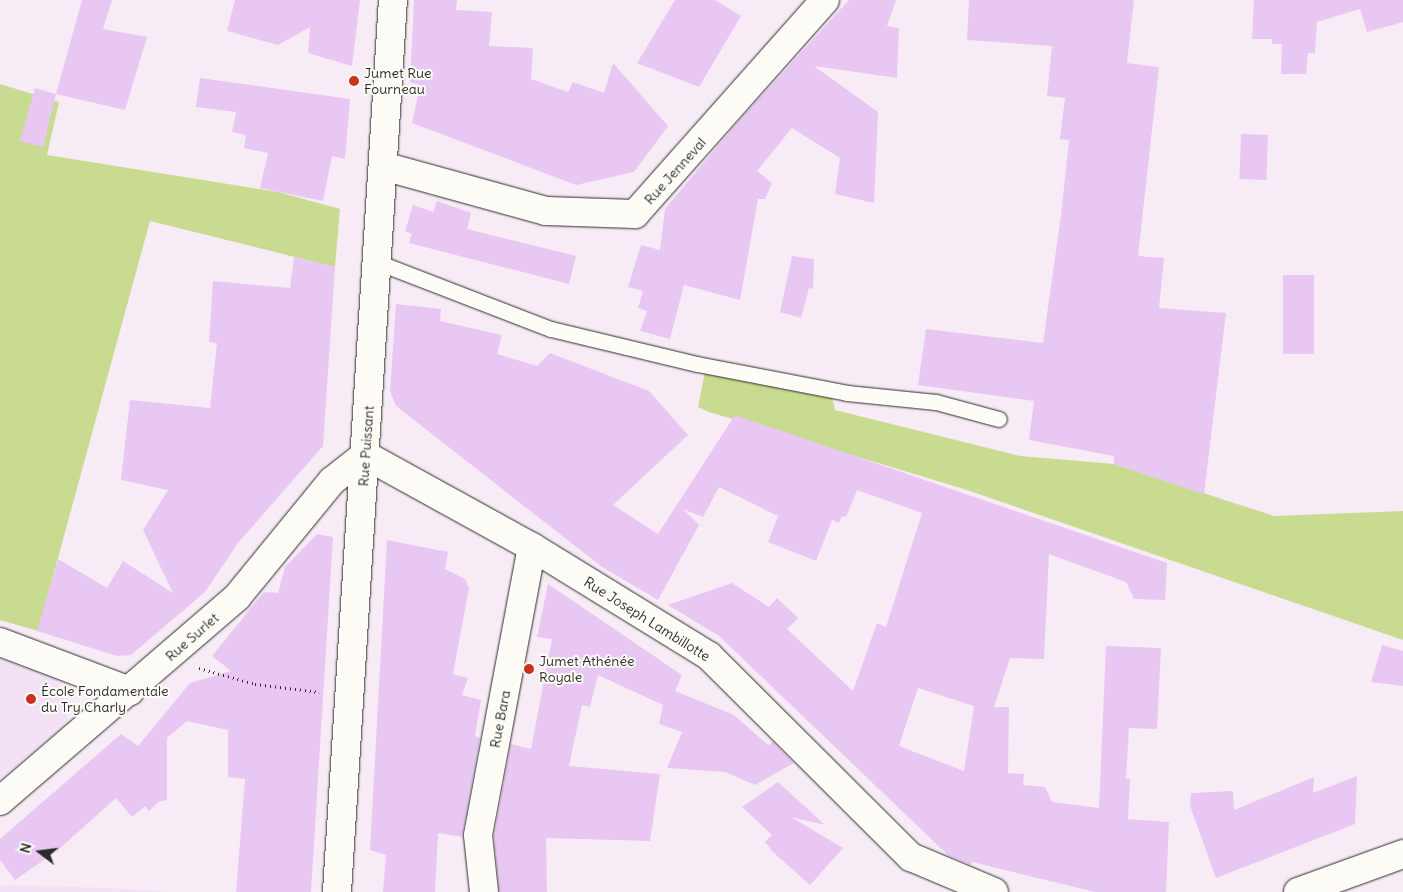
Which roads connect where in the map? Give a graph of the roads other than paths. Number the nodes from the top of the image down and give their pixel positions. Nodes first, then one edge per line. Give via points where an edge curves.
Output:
1 (393, 0) edge
2 (824, 0) edge
3 (383, 166) junction
4 (377, 262) junction
5 (999, 419) dead end
6 (365, 455) junction
7 (532, 547) junction
8 (0, 642) edge
9 (130, 691) junction
10 (0, 802) edge
11 (1403, 854) edge
12 (337, 892) edge
13 (484, 892) edge
14 (994, 892) edge
15 (1298, 892) edge

1 - 3 street, Rue Puissant
2 - 3 street, Rue Jenneval via 635,214 546,211
3 - 4 street, Rue Puissant
4 - 5 lane via 551,329 706,366 846,393 936,402
4 - 6 street, Rue Puissant
6 - 7 street, Rue Joseph Lambillotte
6 - 9 street, Rue Surlet via 332,481 237,597
6 - 12 street, Rue Puissant
7 - 13 street, Rue Bara via 478,835
7 - 14 street, Rue Joseph Lambillotte via 709,656 911,857
8 - 9 street
9 - 10 street, Rue Surlet
11 - 15 street

